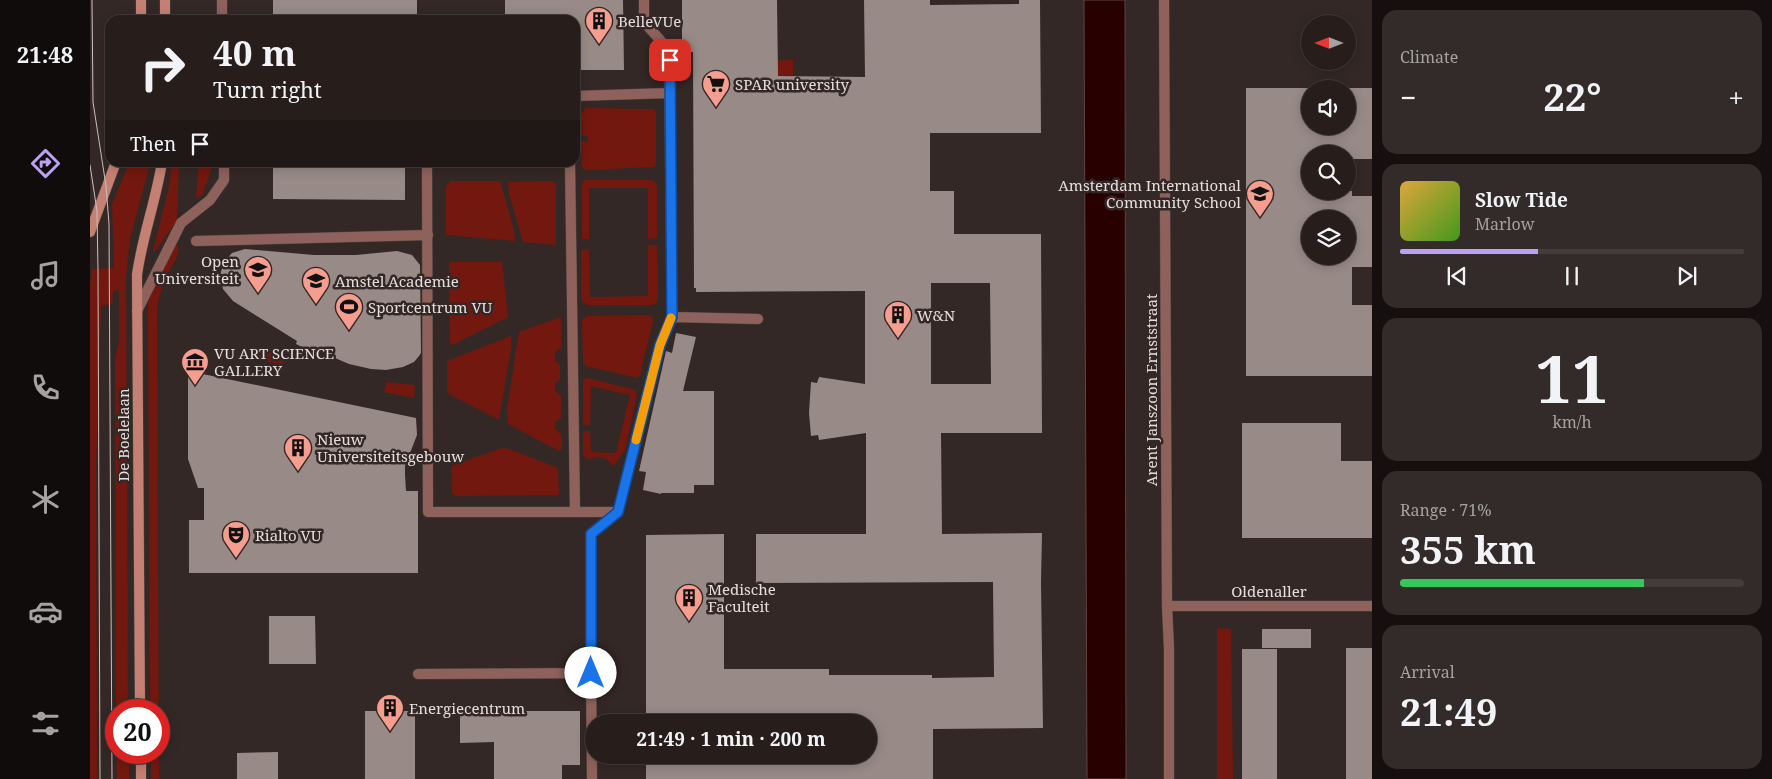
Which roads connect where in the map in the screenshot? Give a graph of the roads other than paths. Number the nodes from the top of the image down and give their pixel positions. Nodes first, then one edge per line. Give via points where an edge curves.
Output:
1 (141, 0) edge
2 (165, 0) edge
3 (222, 0) edge
4 (644, 0) edge
5 (1164, 0) edge
6 (141, 15) edge
7 (165, 15) edge
8 (222, 15) edge
9 (670, 93) junction
10 (580, 96) edge
11 (114, 167) edge
12 (161, 167) edge
13 (224, 167) edge
14 (427, 167) edge
15 (570, 167) edge
16 (90, 232) edge
17 (428, 235) junction
18 (196, 241) dead end
19 (137, 311) junction
20 (672, 317) junction
21 (758, 319) dead end
22 (575, 512) junction
23 (618, 512) junction
24 (1167, 606) junction
25 (1372, 606) edge
26 (591, 673) junction
27 (418, 674) dead end
28 (140, 699) edge
29 (141, 764) edge
30 (141, 779) edge
31 (592, 779) edge
32 (1170, 779) edge

1 - 6 main road
2 - 7 main road
3 - 8 street
4 - 9 street via 644,22 670,50
5 - 24 street, Arent Janszoon Ernststraat
9 - 10 street
9 - 20 street
11 - 16 main road
12 - 19 main road, De Boelelaan via 140,256
13 - 19 street via 224,180 210,200 181,223
14 - 17 street
15 - 22 street
17 - 18 street
17 - 22 street via 428,512
19 - 28 main road, De Boelelaan
20 - 21 street
20 - 23 street via 660,345
22 - 23 street
23 - 26 street via 591,534
24 - 25 street, Oldenaller
24 - 32 street, Arent Janszoon Ernststraat
26 - 27 street
26 - 31 street
29 - 30 main road

